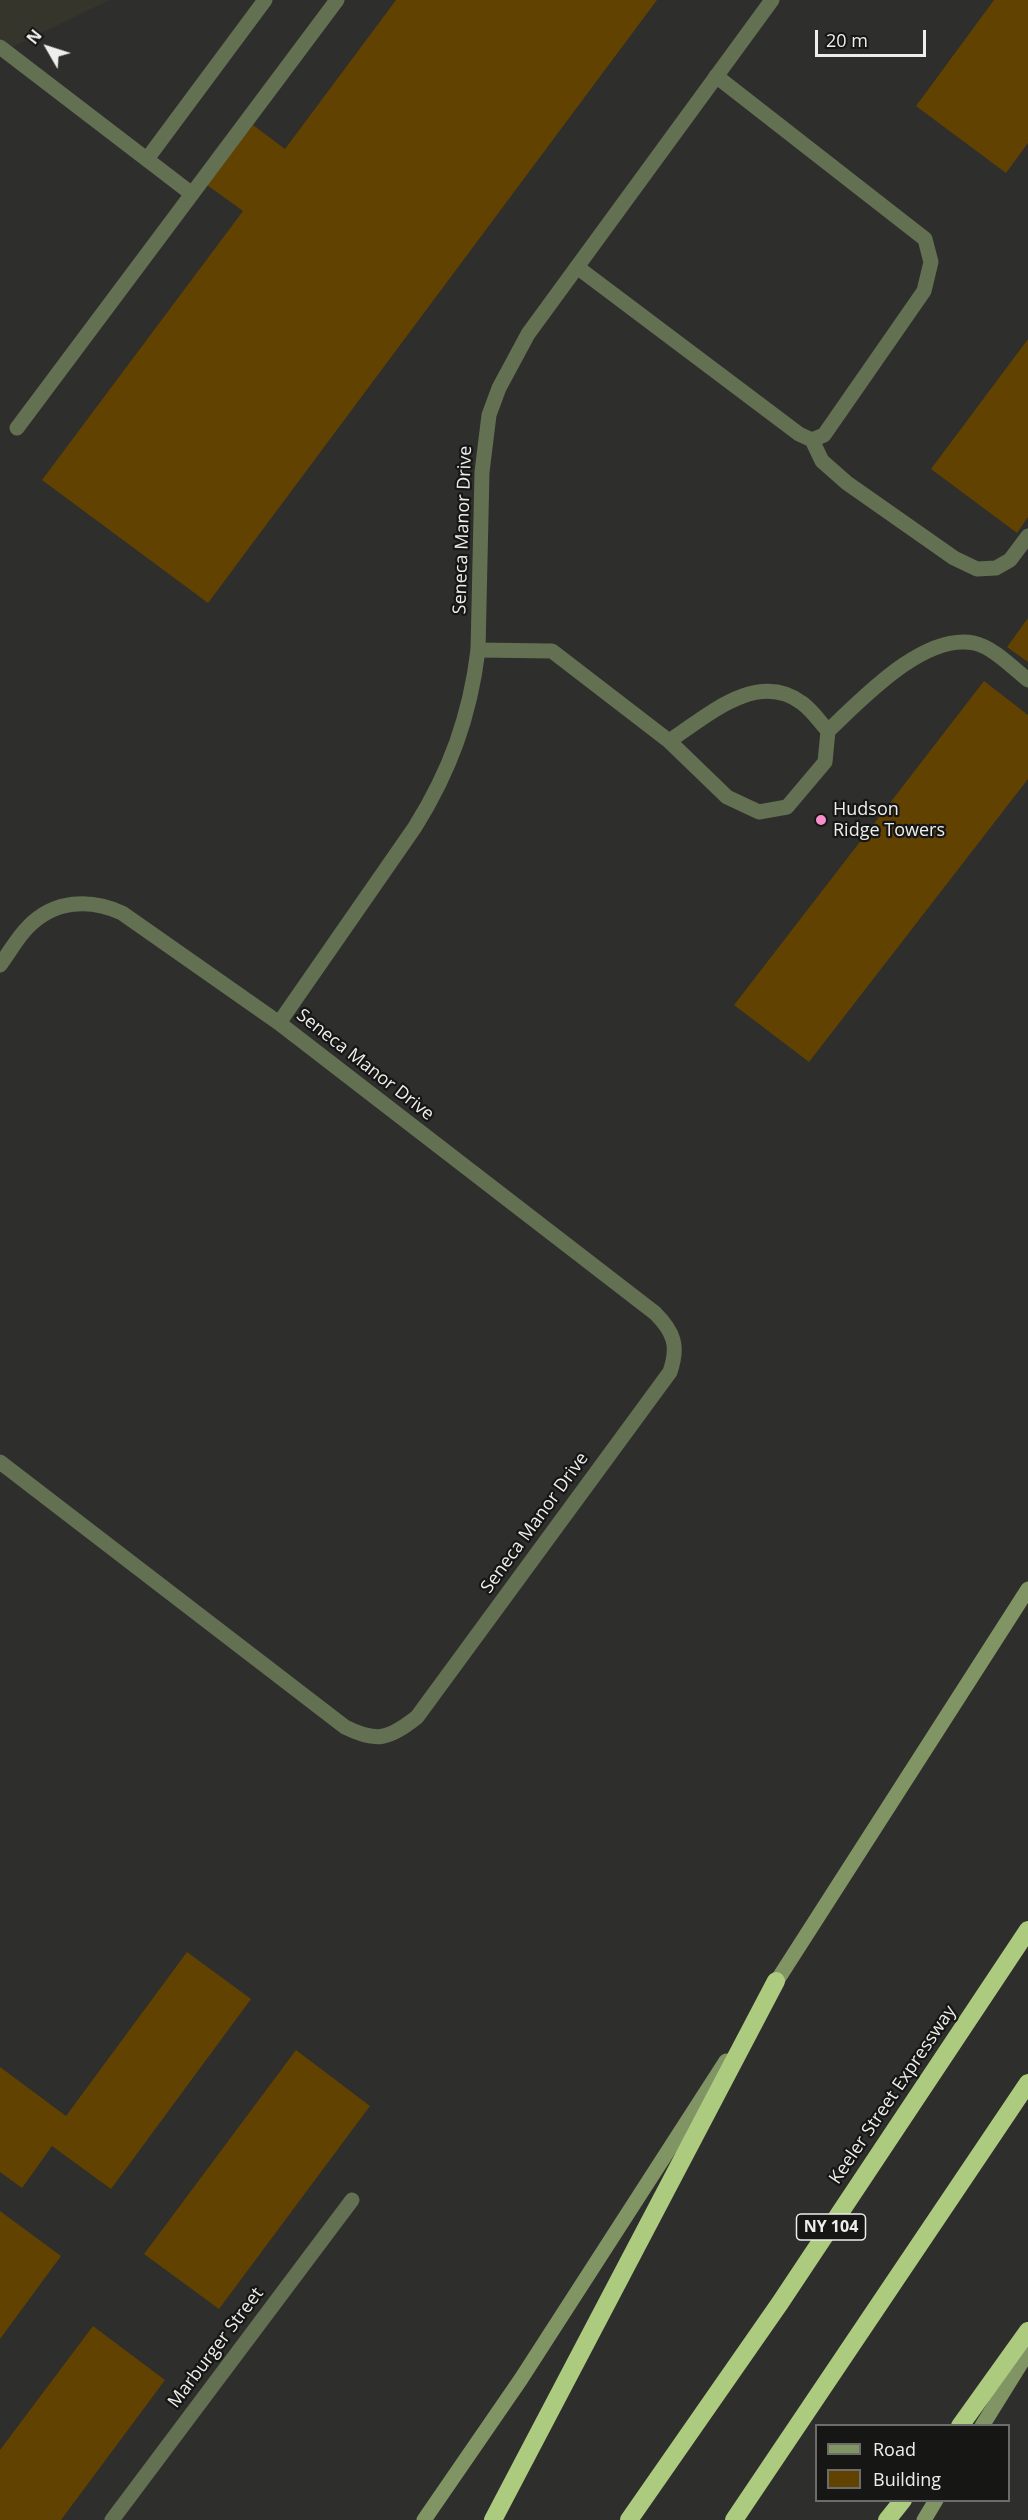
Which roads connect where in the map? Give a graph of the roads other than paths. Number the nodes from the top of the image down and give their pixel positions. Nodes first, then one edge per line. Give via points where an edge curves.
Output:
1 (265, 0) edge
2 (336, 0) edge
3 (772, 0) edge
4 (0, 46) edge
5 (716, 76) junction
6 (147, 159) junction
7 (192, 195) junction
8 (577, 267) junction
9 (17, 429) dead end
10 (812, 441) junction
11 (1028, 536) edge
12 (478, 650) junction
13 (1028, 680) edge
14 (828, 730) junction
15 (669, 741) junction
16 (0, 965) edge
17 (279, 1023) junction
18 (0, 1462) edge
19 (1028, 1589) edge
20 (1028, 1930) edge
21 (777, 1981) junction
22 (1028, 2083) edge
23 (352, 2200) dead end
24 (1028, 2331) edge
25 (1028, 2352) edge
26 (961, 2424) edge
27 (983, 2424) edge
28 (901, 2502) edge
29 (935, 2502) edge
30 (112, 2520) edge
31 (424, 2520) edge
32 (493, 2520) edge
33 (629, 2520) edge
34 (734, 2520) edge
35 (887, 2520) edge
36 (924, 2520) edge

1 - 6 street
2 - 7 street
3 - 5 street, Seneca Manor Drive
4 - 6 street
5 - 8 street, Seneca Manor Drive
5 - 10 street via 925,239 931,262 924,291 824,435
6 - 7 street
7 - 9 street
8 - 10 street
8 - 12 street, Seneca Manor Drive via 528,334 489,415 482,472
10 - 11 street via 822,461 847,483 954,558 977,569 996,568 1010,560
12 - 15 street via 552,651
12 - 17 street, Seneca Manor Drive via 460,739 434,796
13 - 14 street via 976,643 956,642 925,652 881,683
14 - 15 street via 802,702 773,690 742,694
14 - 15 street via 825,762 787,807 759,812 727,797
16 - 17 street, Seneca Manor Drive via 28,926 54,909 71,903 99,904 122,913
17 - 18 street, Seneca Manor Drive via 654,1313 674,1338 670,1372 417,1717 399,1731 381,1738 345,1727
19 - 21 main road
20 - 33 highway, Keeler Street Expressway / NY 104 via 786,2294
21 - 31 main road via 558,2323
21 - 32 highway
22 - 34 highway
23 - 30 street, Marburger Street
24 - 26 highway
25 - 27 main road
28 - 35 highway
29 - 36 main road

